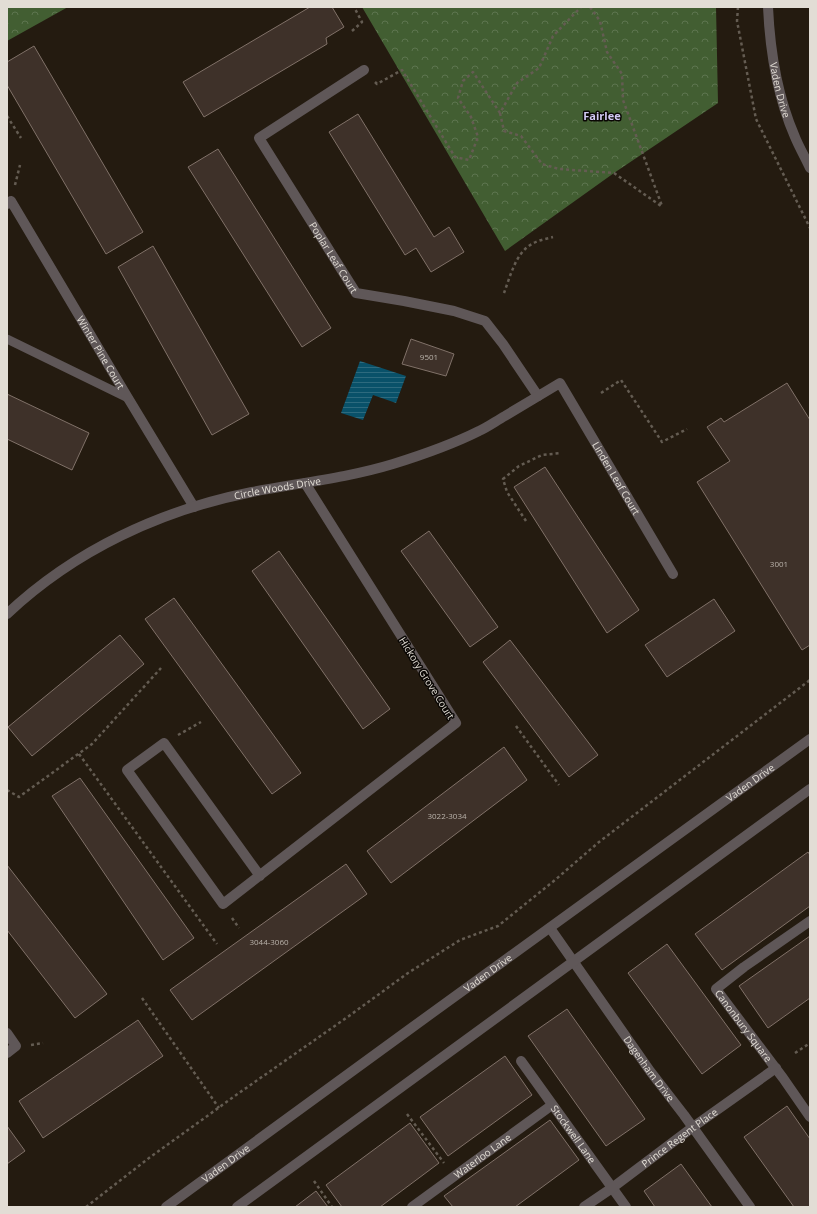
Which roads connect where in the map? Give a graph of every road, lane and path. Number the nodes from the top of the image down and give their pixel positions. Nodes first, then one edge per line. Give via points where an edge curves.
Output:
1 (354, 7) edge
2 (581, 7) edge
3 (590, 7) edge
4 (738, 7) edge
5 (768, 7) edge
6 (352, 31) dead end
7 (364, 70) joint
8 (500, 113) junction
9 (7, 116) edge
10 (20, 138) dead end
11 (810, 168) edge
12 (7, 204) edge
13 (810, 228) edge
14 (553, 237) dead end
15 (504, 293) dead end
16 (7, 339) edge
17 (560, 383) joint
18 (601, 393) dead end
19 (538, 396) junction
20 (128, 398) junction
21 (687, 429) dead end
22 (561, 453) dead end
23 (305, 483) junction
24 (194, 507) junction
25 (526, 521) dead end
26 (673, 574) dead end
27 (7, 614) edge
28 (161, 668) dead end
29 (810, 680) edge
30 (201, 722) dead end
31 (516, 726) dead end
32 (810, 739) edge
33 (164, 744) junction
34 (79, 754) junction
35 (559, 785) dead end
36 (810, 789) edge
37 (7, 790) edge
38 (260, 876) junction
39 (810, 921) edge
40 (550, 928) junction
41 (217, 944) dead end
42 (573, 962) junction
43 (142, 998) dead end
44 (7, 1033) edge
45 (810, 1043) edge
46 (7, 1053) edge
47 (795, 1053) dead end
48 (521, 1061) dead end
49 (776, 1068) junction
50 (552, 1105) junction
51 (219, 1108) junction
52 (407, 1114) dead end
53 (810, 1117) edge
54 (693, 1127) junction
55 (453, 1177) junction
56 (314, 1182) dead end
57 (612, 1188) junction
58 (86, 1207) edge
59 (166, 1207) edge
60 (237, 1207) edge
61 (332, 1207) edge
62 (412, 1207) edge
63 (584, 1207) edge
64 (626, 1207) edge
65 (750, 1207) edge

1 - 6 path via 362,22
2 - 8 path via 553,36 539,68 517,83
3 - 8 path via 600,21 606,52 622,74 623,100 662,206 614,173 542,164 521,136 504,131
4 - 13 path via 737,21 756,118
5 - 11 street, Vaden Drive via 774,69 794,136
7 - 8 path via 377,84 402,70 455,157 470,160 478,137 471,116 458,98 463,81 473,72
7 - 19 street, Poplar Leaf Court via 259,138 356,293 454,311 485,321
9 - 10 path
12 - 20 street, Winter Pine Court via 11,201
14 - 15 path via 532,243 523,250 512,269
16 - 20 lane
17 - 19 street, Circle Woods Drive
17 - 26 street, Linden Leaf Court
18 - 21 path via 621,380 662,442
19 - 23 street, Circle Woods Drive via 479,431 431,452 391,465
20 - 24 street, Winter Pine Court
22 - 25 path via 542,455 519,466 503,479 507,492
23 - 24 street, Circle Woods Drive via 251,492
23 - 38 street, Hickory Grove Court via 456,723
24 - 27 street, Circle Woods Drive via 154,520 108,541 65,567
28 - 34 path via 92,744
29 - 51 path via 599,842 498,926 460,940 408,973
30 - 33 path
31 - 35 path
32 - 40 street, Vaden Drive
33 - 38 street
33 - 38 street, Hickory Grove Court via 126,770 223,904
34 - 37 path via 19,797
34 - 41 path
36 - 42 street
39 - 49 street, Canonbury Square via 716,989
40 - 42 street, Dagenham Drive
40 - 59 street, Vaden Drive
42 - 54 street, Dagenham Drive
42 - 60 street
43 - 51 path
44 - 46 street via 16,1046
45 - 47 path
48 - 50 street, Stockwell Lane
49 - 53 street, Canonbury Square
49 - 54 street, Prince Regent Place
50 - 55 street, Waterloo Lane
50 - 57 street, Stockwell Lane
51 - 58 path
52 - 55 path
54 - 57 street, Prince Regent Place
54 - 65 street, Dagenham Drive
55 - 62 street, Waterloo Lane
56 - 61 path
57 - 63 street, Prince Regent Place
57 - 64 street, Stockwell Lane

